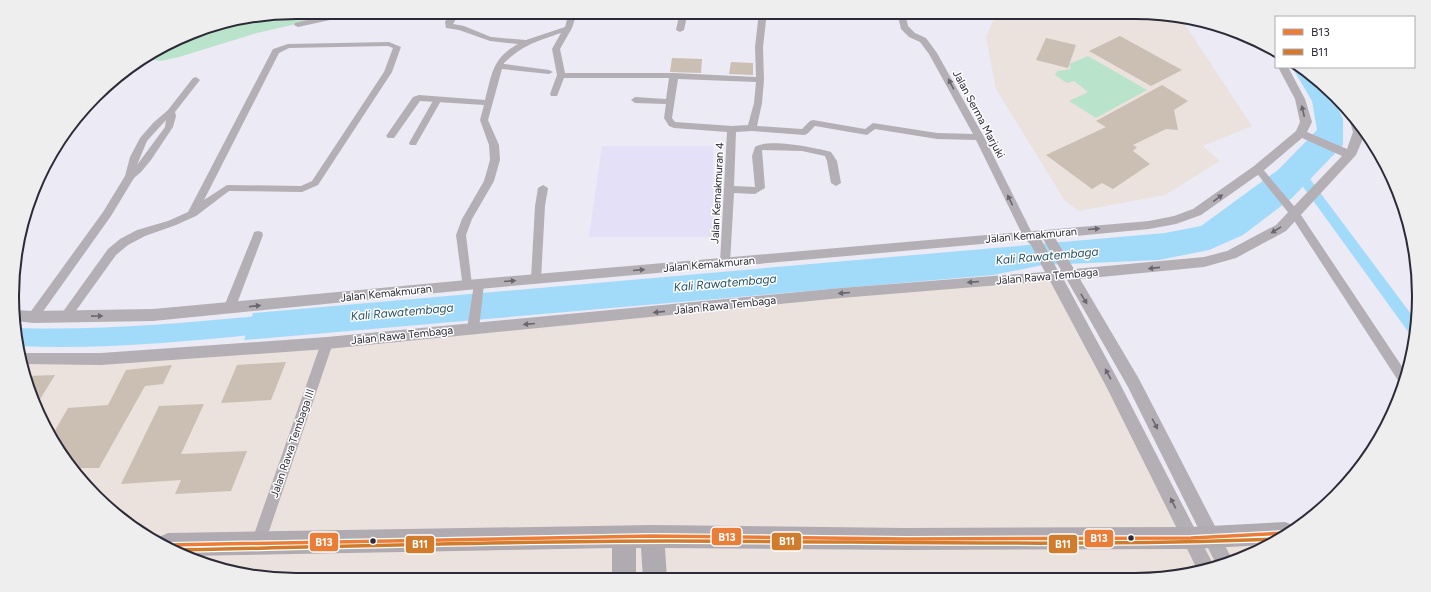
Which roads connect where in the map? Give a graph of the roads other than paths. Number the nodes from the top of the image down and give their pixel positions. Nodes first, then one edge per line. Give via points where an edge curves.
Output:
1 (323, 19) edge
2 (451, 19) edge
3 (571, 19) edge
4 (682, 19) edge
5 (762, 19) edge
6 (902, 19) edge
7 (298, 25) dead end
8 (568, 28) junction
9 (680, 30) dead end
10 (527, 42) junction
11 (499, 66) junction
12 (1284, 68) edge
13 (549, 72) dead end
14 (561, 75) junction
15 (674, 76) junction
16 (196, 80) dead end
17 (760, 80) junction
18 (554, 94) dead end
19 (438, 99) junction
20 (635, 100) dead end
21 (670, 102) junction
22 (489, 103) junction
23 (171, 112) junction
24 (752, 128) junction
25 (732, 129) junction
26 (1359, 132) edge
27 (1306, 135) junction
28 (391, 136) dead end
29 (979, 137) junction
30 (413, 143) dead end
31 (1347, 153) junction
32 (1261, 173) junction
33 (130, 176) junction
34 (836, 183) dead end
35 (543, 188) dead end
36 (729, 189) junction
37 (1292, 211) junction
38 (192, 214) junction
39 (258, 235) dead end
40 (1032, 238) junction
41 (1049, 238) junction
42 (725, 262) junction
43 (1059, 270) junction
44 (536, 279) junction
45 (475, 286) junction
46 (229, 309) junction
47 (20, 315) edge
48 (66, 316) junction
49 (33, 317) junction
50 (474, 325) junction
51 (327, 343) junction
52 (26, 358) edge
53 (1401, 375) edge
54 (1142, 399) junction
55 (1122, 401) junction
56 (1280, 532) edge
57 (652, 536) junction
58 (624, 537) junction
59 (1201, 537) junction
60 (258, 543) junction
61 (175, 545) edge
62 (1221, 559) edge
63 (1205, 564) edge
64 (624, 573) edge
65 (655, 573) edge

1 - 7 street
2 - 10 street via 449,26 490,39
3 - 8 street
4 - 9 street
5 - 17 street via 759,47
29 -> 6 street, Jalan Serma Marjuki via 933,53 923,40 912,35 904,27
8 - 10 street
8 - 14 street via 556,49
10 - 11 street via 506,55
11 - 13 street
11 - 22 street
27 -> 12 street via 1306,122 1300,99
14 - 15 street
14 - 18 street
15 - 17 street
15 - 21 street, Jalan Kemakmuran 4
16 - 23 street
17 - 24 street
19 - 22 street
19 - 28 street via 416,99
19 - 30 street
20 - 21 street
21 - 25 street, Jalan Kemakmuran 4 via 668,118 672,124
22 - 45 street via 484,120 494,145 495,160 489,181 466,219 461,235
23 - 33 street via 169,127 143,164
23 - 33 street via 153,127 140,144 131,162
24 - 25 street
24 - 29 street via 804,132 813,123 867,132 872,126 938,136
25 - 36 street, Jalan Kemakmuran 4
26 - 31 street, Jalan Rawa Tembaga via 1356,144
27 - 31 street
27 - 32 street, Jalan Kemakmuran
40 -> 29 street, Jalan Serma Marjuki
31 - 37 street, Jalan Rawa Tembaga via 1322,185
32 - 37 street
41 -> 32 street, Jalan Kemakmuran via 1176,220 1197,212
33 - 49 street via 107,214
34 - 36 street via 832,160 828,154 802,148 761,147 757,156 760,188 755,191
35 - 44 street
36 - 42 street, Jalan Kemakmuran 4
37 -> 43 street, Jalan Rawa Tembaga via 1280,228 1231,256 1177,266
37 - 53 street
38 - 38 street via 227,188 302,189 316,183 388,72 397,47 389,44 288,46 276,51
38 - 48 street via 124,242 112,252
39 - 46 street
40 - 41 street, Jalan Kemakmuran
40 - 42 street, Jalan Kemakmuran
40 - 43 street
41 - 43 street
44 -> 42 street, Jalan Kemakmuran
43 -> 50 street, Jalan Rawa Tembaga via 841,293
43 -> 54 street
55 -> 43 street
45 -> 44 street, Jalan Kemakmuran
46 -> 45 street, Jalan Kemakmuran
45 - 50 street
48 -> 46 street, Jalan Kemakmuran via 153,315
47 - 49 street, Jalan Kemakmuran
48 - 49 street, Jalan Kemakmuran
50 - 51 street, Jalan Rawa Tembaga
51 - 52 street, Jalan Rawa Tembaga via 101,359
51 - 60 street, Jalan Rawa Tembaga III
54 - 55 street
54 -> 59 street
59 -> 55 street
56 - 59 highway
57 - 58 highway
57 - 59 highway via 906,539
57 - 65 highway
58 - 60 highway
58 - 64 highway
59 - 62 street
59 - 63 street
60 - 61 highway

